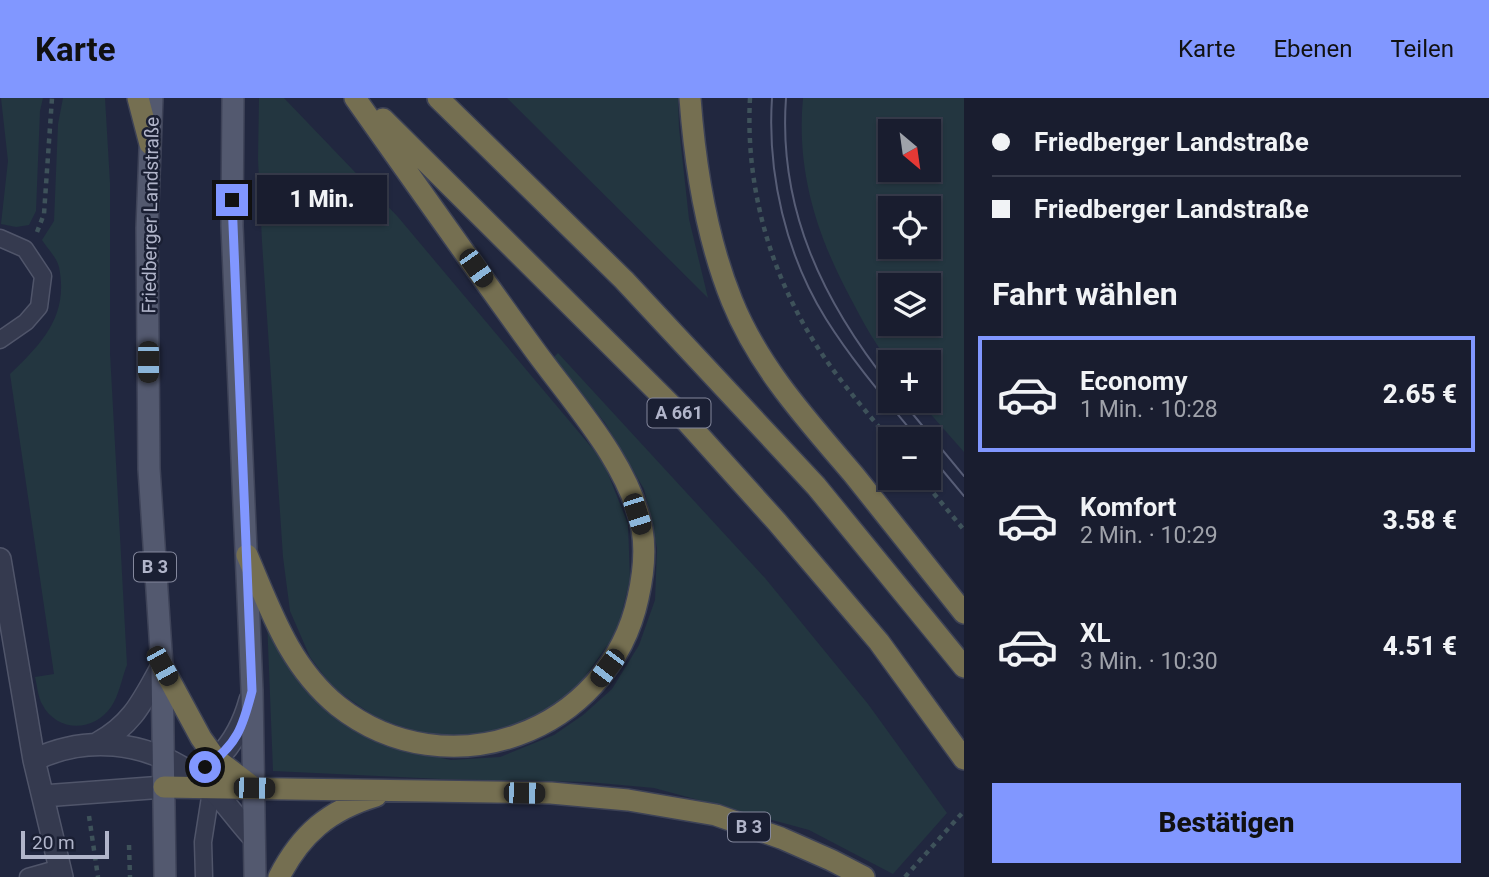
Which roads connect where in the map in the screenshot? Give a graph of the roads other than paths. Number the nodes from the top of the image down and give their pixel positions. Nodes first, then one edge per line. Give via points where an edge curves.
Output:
1 (138, 98) edge
2 (152, 98) edge
3 (233, 98) edge
4 (355, 98) edge
5 (361, 98) edge
6 (438, 98) edge
7 (690, 98) edge
8 (703, 98) edge
9 (150, 144) junction
10 (700, 187) junction
11 (0, 238) edge
12 (0, 340) edge
13 (247, 555) junction
14 (0, 559) edge
15 (964, 613) edge
16 (162, 666) junction
17 (964, 667) edge
18 (252, 691) junction
19 (98, 743) junction
20 (164, 757) junction
21 (216, 759) junction
22 (964, 759) edge
23 (34, 761) junction
24 (193, 775) junction
25 (164, 787) junction
26 (212, 788) junction
27 (254, 788) junction
28 (394, 791) junction
29 (43, 796) junction
30 (254, 838) junction
31 (61, 873) edge
32 (28, 877) edge
33 (165, 877) edge
34 (204, 877) edge
35 (255, 877) edge
36 (279, 877) edge
37 (864, 877) edge

1 - 9 highway
2 - 9 main road, Friedberger Landstraße / B 3
3 - 13 main road via 232,226
4 - 13 highway via 583,413 619,471 642,528 645,555 635,615 616,657 599,680 544,724 494,743 419,744 366,725 318,687 297,663 280,632
5 - 22 highway, A 661 via 678,412 879,642
6 - 17 highway, A 661 via 624,280 816,486
7 - 10 highway
8 - 10 highway
9 - 16 main road, Friedberger Landstraße / B 3 via 149,469
10 - 15 highway via 732,302 779,386
11 - 12 lane via 25,249 43,276 39,307
13 - 18 main road
14 - 23 street
16 - 19 street via 131,718
16 - 20 main road, Friedberger Landstraße
16 - 21 highway, B 3
18 - 21 street via 243,724
18 - 27 main road
19 - 20 street
19 - 23 street via 54,750
20 - 24 street
20 - 25 main road, Friedberger Landstraße
21 - 24 street
21 - 26 lane
21 - 27 highway, B 3
23 - 29 street
24 - 25 street
24 - 26 street
25 - 26 highway
25 - 29 street
25 - 33 main road, Friedberger Landstraße
26 - 27 highway
26 - 30 street
26 - 34 lane via 203,842
27 - 28 highway
27 - 30 main road
28 - 36 highway via 342,808 320,822
28 - 37 highway, B 3 via 551,793 716,815 781,838
29 - 31 street
30 - 35 main road
31 - 32 lane

